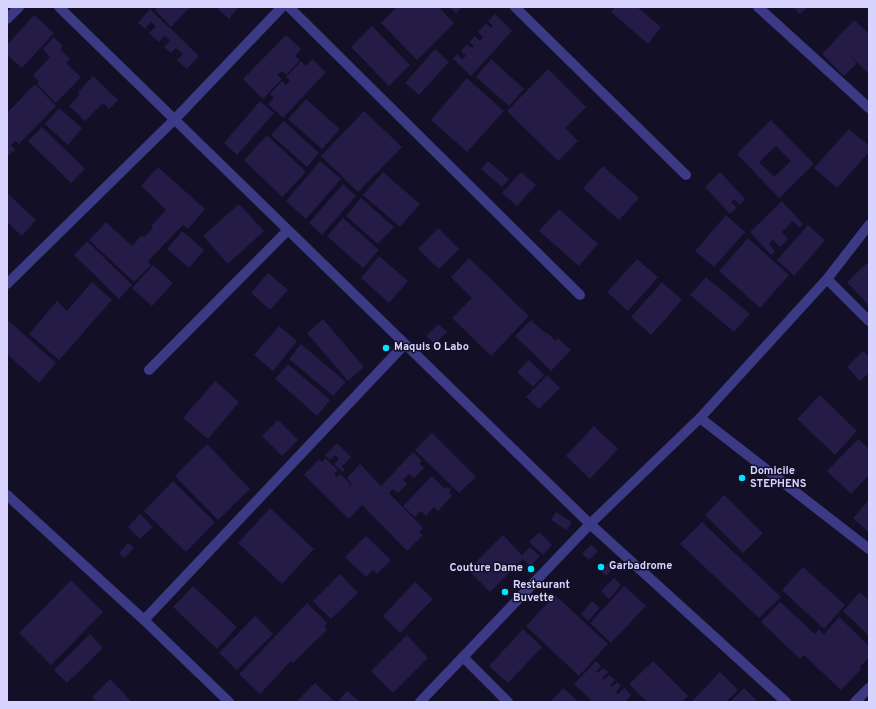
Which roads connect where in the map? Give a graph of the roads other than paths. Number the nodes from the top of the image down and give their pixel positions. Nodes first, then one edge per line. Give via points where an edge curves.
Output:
1 (19, 7) edge
2 (59, 7) edge
3 (282, 7) edge
4 (289, 7) edge
5 (515, 7) edge
6 (758, 7) edge
7 (7, 19) edge
8 (869, 108) edge
9 (174, 120) junction
10 (686, 175) dead end
11 (869, 226) edge
12 (288, 230) junction
13 (827, 279) junction
14 (7, 284) edge
15 (580, 295) dead end
16 (869, 322) edge
17 (405, 344) junction
18 (149, 370) dead end
19 (700, 418) junction
20 (7, 495) edge
21 (590, 524) junction
22 (869, 549) edge
23 (144, 620) junction
24 (463, 657) junction
25 (869, 688) edge
26 (229, 702) edge
27 (420, 702) edge
28 (508, 702) edge
29 (786, 702) edge
30 (855, 702) edge

1 - 7 street
2 - 9 street
3 - 9 street
4 - 15 street
5 - 10 street
6 - 8 street
9 - 12 street
9 - 14 street
11 - 13 street
12 - 17 street
12 - 18 street
13 - 16 street
13 - 19 street
17 - 21 street
17 - 23 street
19 - 21 street
19 - 22 street
20 - 23 street
21 - 24 street
21 - 29 street
23 - 26 street
24 - 27 street
24 - 28 street
25 - 30 street

